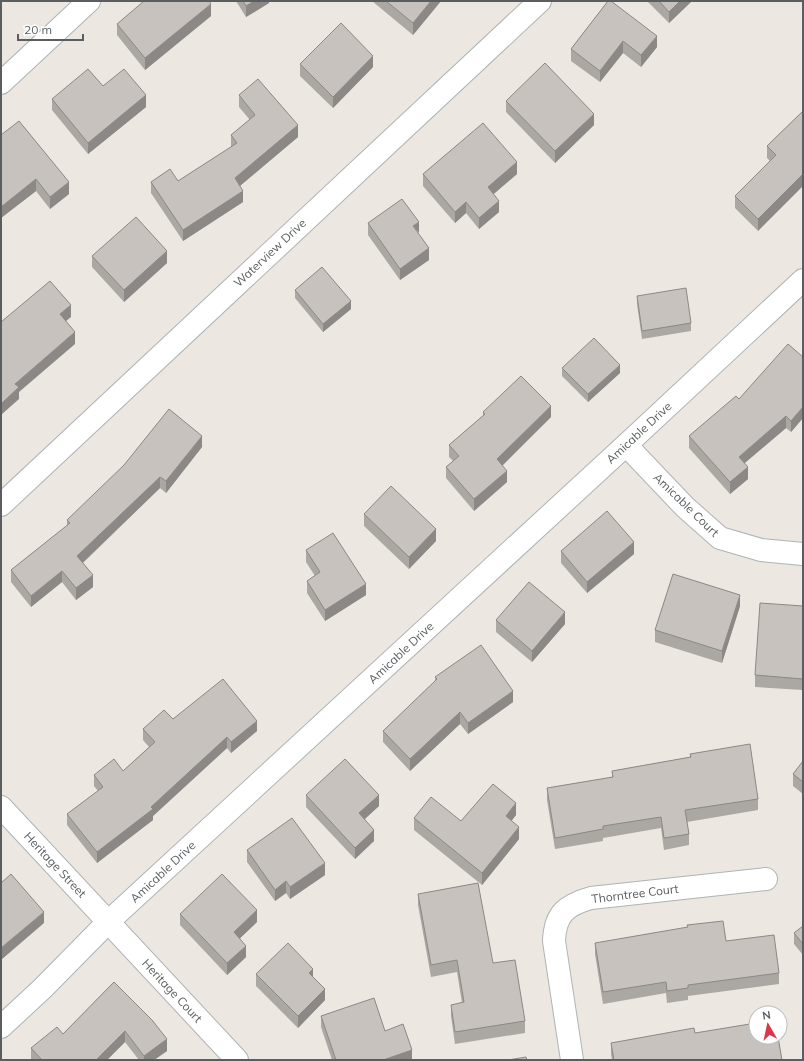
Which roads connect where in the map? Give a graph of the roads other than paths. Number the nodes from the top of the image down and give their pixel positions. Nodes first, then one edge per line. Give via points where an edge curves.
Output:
1 (89, 1) edge
2 (540, 1) edge
3 (1, 83) edge
4 (803, 280) edge
5 (626, 445) junction
6 (1, 505) edge
7 (803, 554) edge
8 (1, 807) edge
9 (766, 879) dead end
10 (108, 922) junction
11 (1, 1027) edge
12 (237, 1060) edge
13 (572, 1060) edge

1 - 3 street
2 - 6 street, Waterview Drive
4 - 5 street, Amicable Drive
5 - 7 street, Amicable Court via 685,507 720,538 761,550
5 - 10 street, Amicable Drive
8 - 10 street, Heritage Street
9 - 13 street, Thorntree Court via 591,898 566,909 556,922 554,941
10 - 11 street, Amicable Drive
10 - 12 street, Heritage Court

